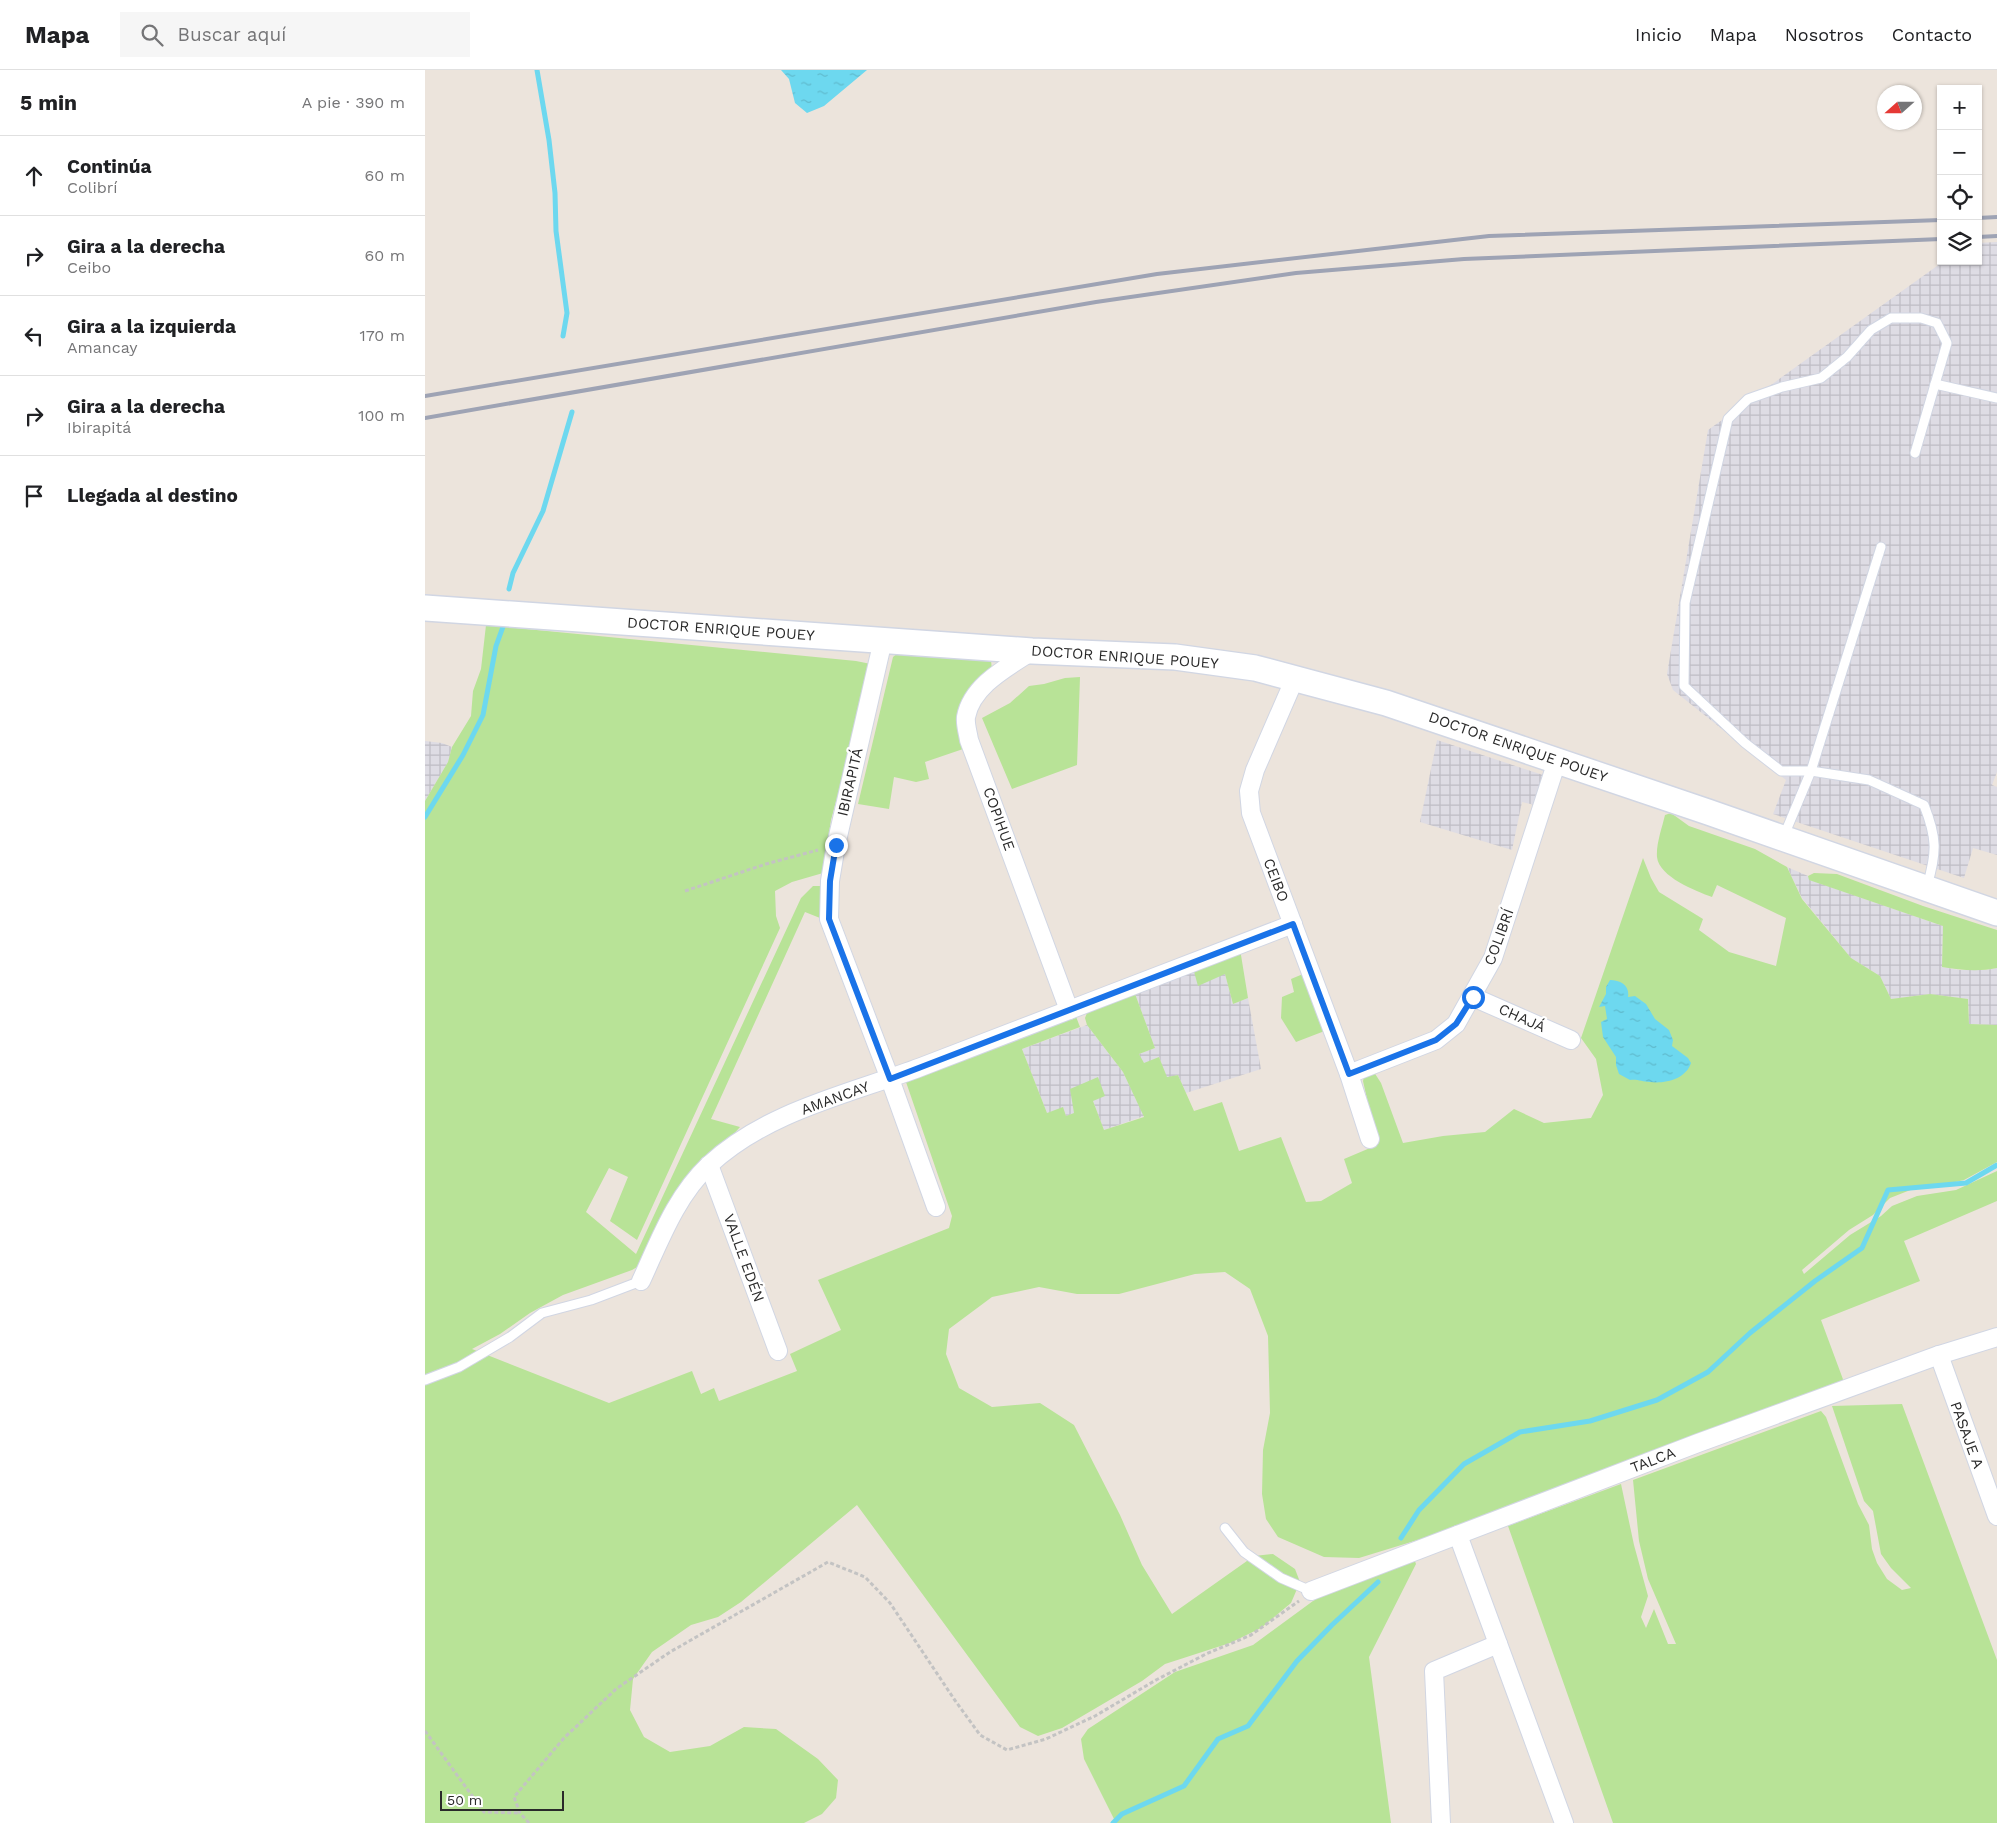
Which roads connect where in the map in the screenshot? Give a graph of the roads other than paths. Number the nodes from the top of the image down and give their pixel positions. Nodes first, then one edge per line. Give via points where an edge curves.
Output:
1 (1935, 384) junction
2 (1997, 398) edge
3 (1915, 453) dead end
4 (1881, 547) dead end
5 (425, 608) edge
6 (883, 640) junction
7 (1032, 650) junction
8 (1295, 678) junction
9 (1557, 761) junction
10 (1811, 771) junction
11 (1783, 838) junction
12 (1926, 888) junction
13 (1997, 913) edge
14 (1293, 924) junction
15 (1473, 997) junction
16 (1069, 1010) junction
17 (1571, 1040) dead end
18 (1349, 1074) junction
19 (890, 1079) junction
20 (1370, 1139) dead end
21 (709, 1165) junction
22 (935, 1207) dead end
23 (641, 1281) joint
24 (1997, 1337) edge
25 (779, 1351) dead end
26 (1939, 1355) junction
27 (425, 1380) edge
28 (1990, 1475) edge
29 (1997, 1516) edge
30 (1225, 1528) dead end
31 (1457, 1535) junction
32 (1311, 1591) joint
33 (1498, 1644) junction
34 (1441, 1823) edge
35 (1564, 1823) edge

1 - 2 lane
1 - 3 lane
1 - 10 lane via 1947,343 1937,324 1921,318 1891,318 1871,330 1847,357 1821,378 1748,398 1728,419 1685,603 1684,686 1745,743 1781,771
4 - 10 lane
5 - 6 street, DOCTOR ENRIQUE POUEY
6 - 7 street, DOCTOR ENRIQUE POUEY
6 - 19 street, IBIRAPITÁ via 836,845 830,881 829,919
7 - 8 street, DOCTOR ENRIQUE POUEY via 1175,657 1255,668
7 - 16 street, COPIHUE via 993,678 973,698 965,718 969,740
8 - 9 street, DOCTOR ENRIQUE POUEY via 1386,703
8 - 14 street, CEIBO via 1249,791 1251,813
9 - 11 street, DOCTOR ENRIQUE POUEY
9 - 15 street, COLIBRÍ via 1493,958
10 - 11 lane
10 - 12 lane via 1869,780 1924,805 1934,829 1935,861
11 - 12 street, DOCTOR ENRIQUE POUEY
12 - 13 street, DOCTOR ENRIQUE POUEY
14 - 16 street, AMANCAY
14 - 18 street, CEIBO
15 - 17 street, CHAJÁ
15 - 18 street, COLIBRÍ via 1456,1024 1436,1040
16 - 19 street, AMANCAY
18 - 20 street, CEIBO
19 - 21 street, AMANCAY via 813,1104 753,1132
19 - 22 street, IBIRAPITÁ
21 - 23 street, AMANCAY via 682,1196
21 - 25 street, VALLE EDÉN
23 - 27 lane via 591,1300 542,1313 510,1337 459,1367
24 - 26 street, TALCA
26 - 28 street, PASAJE A
26 - 31 street, TALCA
28 - 29 street, PASAJE A
30 - 32 lane via 1244,1552 1281,1578
31 - 32 street, TALCA
31 - 33 street
33 - 34 street via 1434,1671
33 - 35 street

